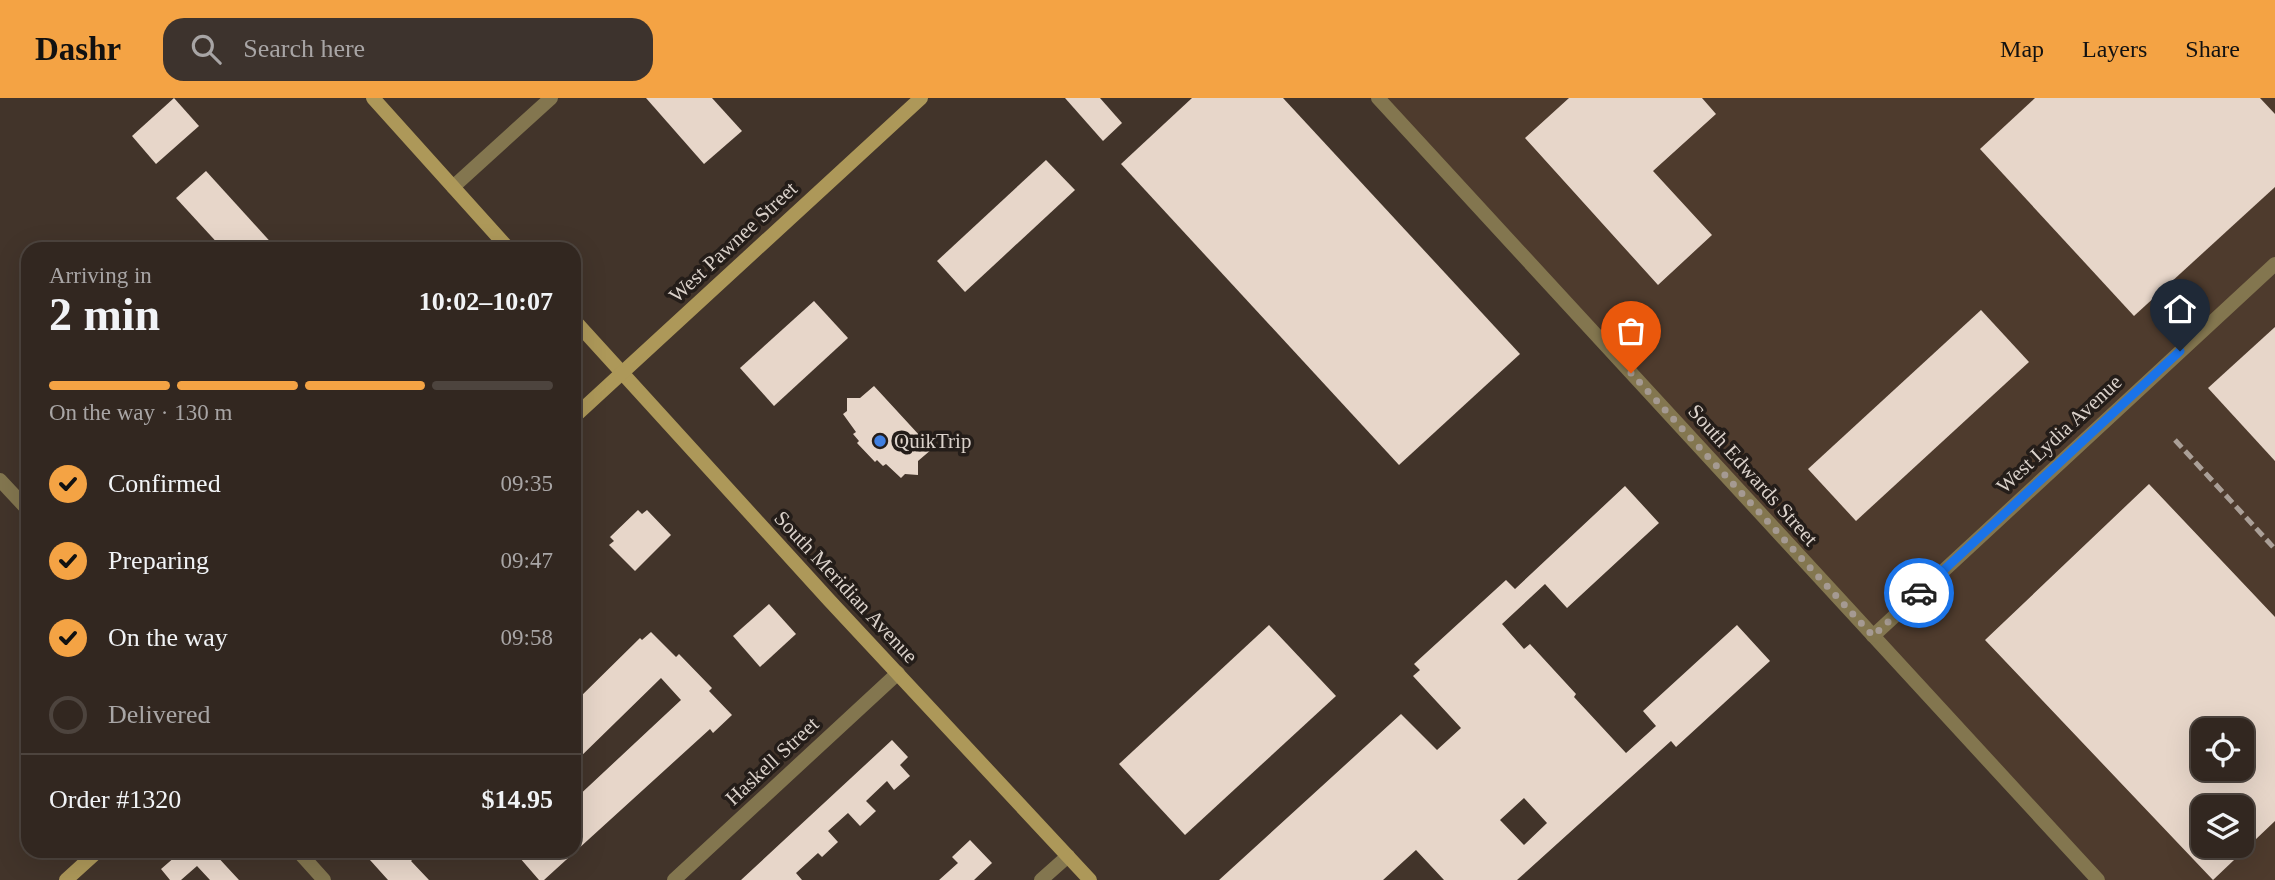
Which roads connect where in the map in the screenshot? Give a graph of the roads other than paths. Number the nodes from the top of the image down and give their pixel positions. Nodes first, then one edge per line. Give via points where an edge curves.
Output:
1 (373, 98) edge
2 (551, 98) edge
3 (921, 98) edge
4 (1378, 98) edge
5 (453, 187) junction
6 (503, 242) edge
7 (2275, 264) edge
8 (581, 328) edge
9 (622, 373) junction
10 (581, 411) edge
11 (0, 480) edge
12 (21, 502) edge
13 (1873, 636) junction
14 (898, 673) junction
15 (1068, 856) junction
16 (90, 858) edge
17 (304, 858) edge
18 (66, 880) edge
19 (324, 880) edge
20 (674, 880) edge
21 (1041, 880) edge
22 (1090, 880) edge
23 (2098, 880) edge

1 - 5 main road
2 - 5 street
3 - 9 main road, West Pawnee Street
4 - 13 street, South Edwards Street
5 - 6 main road
7 - 13 street, West Lydia Avenue
8 - 9 main road, South Meridian Avenue
9 - 10 main road, West Pawnee Street
9 - 14 main road, South Meridian Avenue
11 - 12 street
13 - 23 street, South Edwards Street
14 - 15 main road, South Meridian Avenue
14 - 20 street, Haskell Street
15 - 21 street
15 - 22 main road, South Meridian Avenue
16 - 18 main road
17 - 19 street

